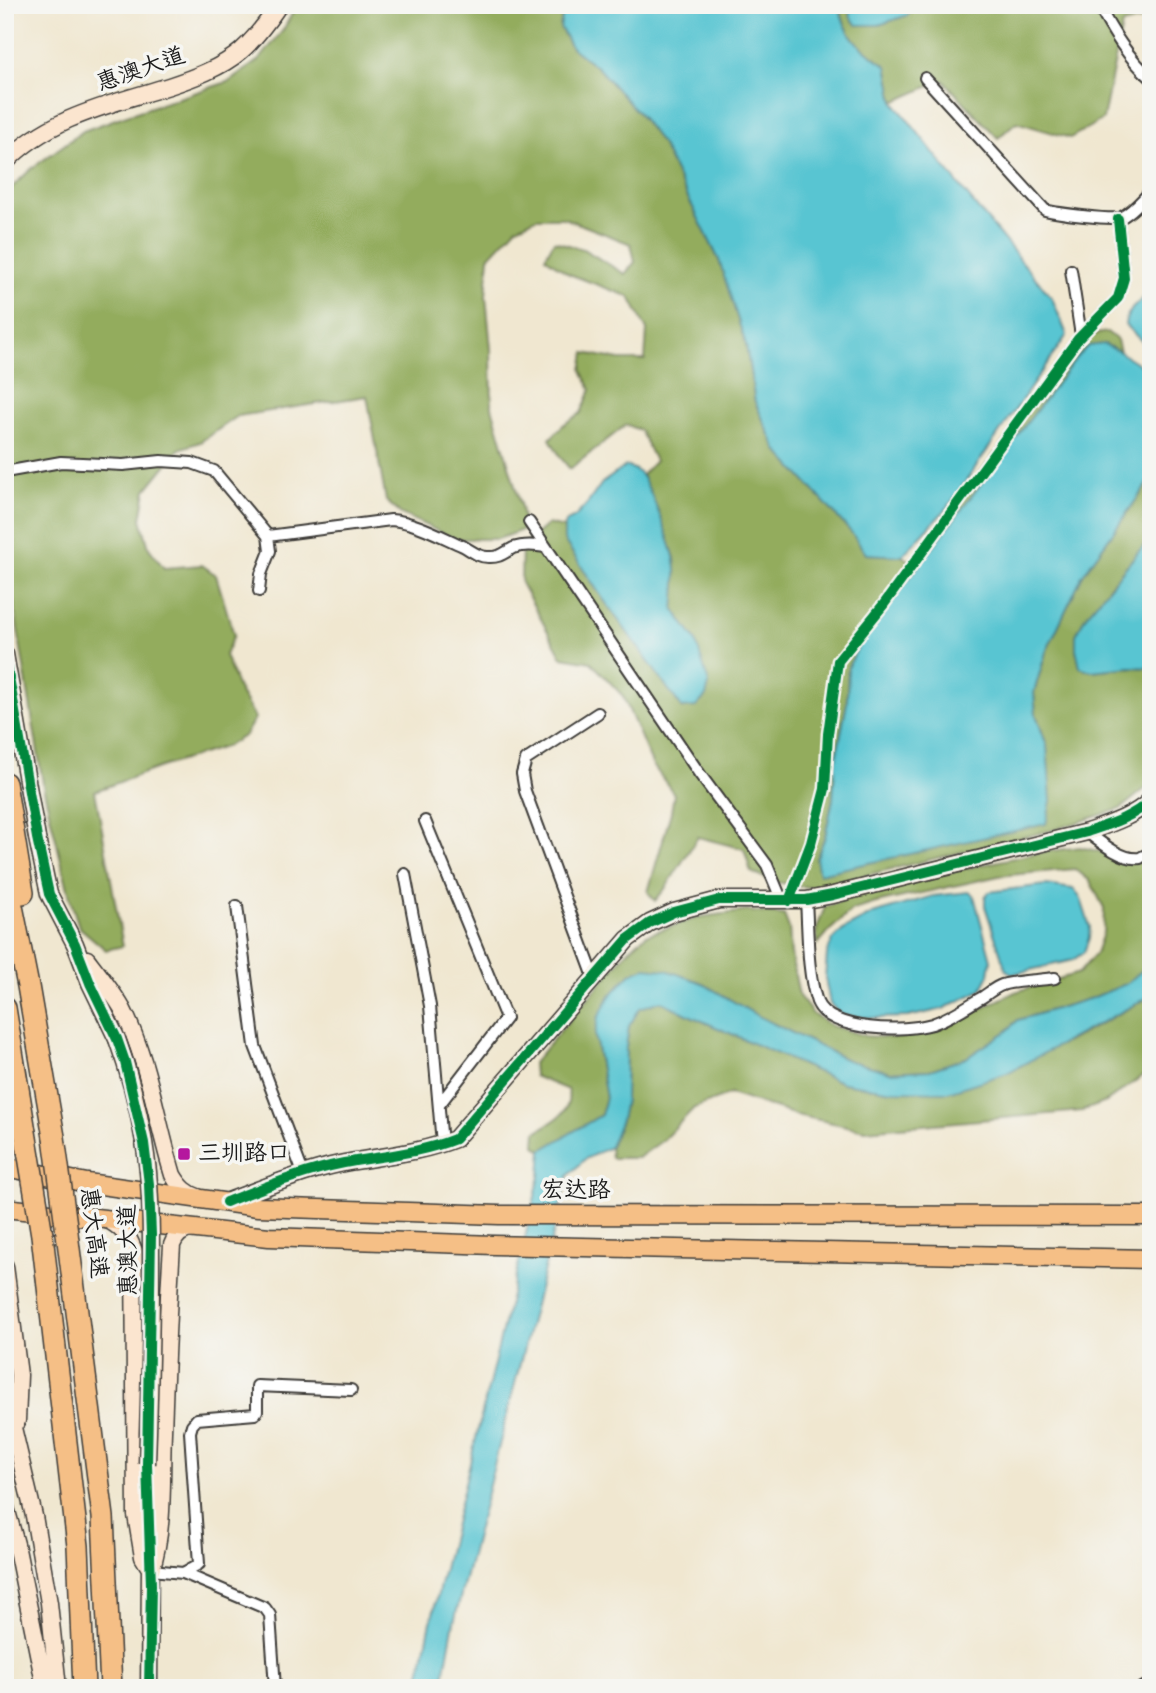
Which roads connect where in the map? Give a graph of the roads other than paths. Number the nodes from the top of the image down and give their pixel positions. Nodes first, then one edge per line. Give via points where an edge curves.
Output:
1 (279, 5) edge
2 (1098, 5) edge
3 (925, 78) dead end
4 (1151, 78) edge
5 (5, 163) edge
6 (1151, 191) edge
7 (1118, 219) junction
8 (1071, 270) dead end
9 (1081, 336) junction
10 (5, 471) edge
11 (529, 522) dead end
12 (268, 536) junction
13 (546, 547) junction
14 (259, 591) dead end
15 (5, 654) edge
16 (598, 713) dead end
17 (5, 783) edge
18 (1151, 800) edge
19 (425, 821) dead end
20 (1087, 832) junction
21 (1151, 853) edge
22 (5, 872) edge
23 (405, 874) dead end
24 (806, 900) junction
25 (786, 901) junction
26 (237, 906) dead end
27 (75, 944) junction
28 (594, 977) junction
29 (1055, 978) dead end
30 (28, 986) junction
31 (5, 1008) edge
32 (439, 1105) junction
33 (442, 1144) junction
34 (5, 1167) edge
35 (303, 1173) junction
36 (201, 1198) junction
37 (226, 1202) junction
38 (13, 1209) edge
39 (1151, 1216) edge
40 (105, 1219) junction
41 (5, 1222) edge
42 (198, 1229) junction
43 (1151, 1259) edge
44 (5, 1266) edge
45 (351, 1390) dead end
46 (5, 1394) edge
47 (16, 1437) junction
48 (5, 1504) edge
49 (150, 1570) junction
50 (183, 1573) junction
51 (1151, 1683) edge
52 (46, 1688) edge
53 (58, 1688) edge
54 (84, 1688) edge
55 (111, 1688) edge
56 (149, 1688) edge
57 (275, 1688) edge
58 (1142, 1688) edge

1 - 5 street, 惠澳大道 via 240,52 180,82 71,118 44,132
2 - 4 street via 1123,47
3 - 7 street via 1045,210
6 - 7 street
7 - 9 street via 1124,278 1118,298
8 - 9 street
9 - 25 street via 838,661 825,789 811,843
10 - 12 street via 61,462 192,463 214,471
11 - 13 street
12 - 13 street via 391,520 404,521 488,558 515,548
12 - 14 street via 270,551
13 - 25 street via 767,865
15 - 27 street via 49,894
16 - 28 street via 526,760 522,774
17 - 30 highway via 30,935
18 - 20 street via 1126,817
19 - 32 street via 506,1018
20 - 21 street via 1130,857
20 - 24 street
22 - 30 highway, 惠大高速
23 - 32 street via 430,1006
24 - 25 street
24 - 29 street via 810,967 818,1004 832,1017 851,1024 873,1028 931,1024 1004,984
25 - 28 street via 719,900 674,912 628,939
26 - 35 street via 255,1046
27 - 36 street via 122,1008 139,1049 173,1175 187,1192
27 - 49 street, 惠澳大道, bridge via 125,1062 149,1184
28 - 33 street via 456,1139
30 - 55 highway, 惠大高速, bridge via 54,1137 103,1517
31 - 54 highway, bridge via 42,1235 78,1546
32 - 33 street
33 - 35 street
34 - 36 main road, 宏达路
35 - 37 street
36 - 37 main road, 宏达路
37 - 39 main road, 宏达路 via 499,1215
38 - 40 main road
38 - 41 street
40 - 42 main road
40 - 49 street via 124,1231 134,1251 136,1515 143,1557
42 - 43 main road via 269,1237 494,1245
42 - 49 street via 182,1232 172,1245 160,1506
44 - 47 street via 19,1375
45 - 50 street via 257,1386 255,1413 197,1419 192,1424 199,1564
46 - 47 street
47 - 53 street via 37,1528
48 - 52 street
49 - 50 street
49 - 56 street
50 - 57 street via 265,1608 270,1615
51 - 58 street

